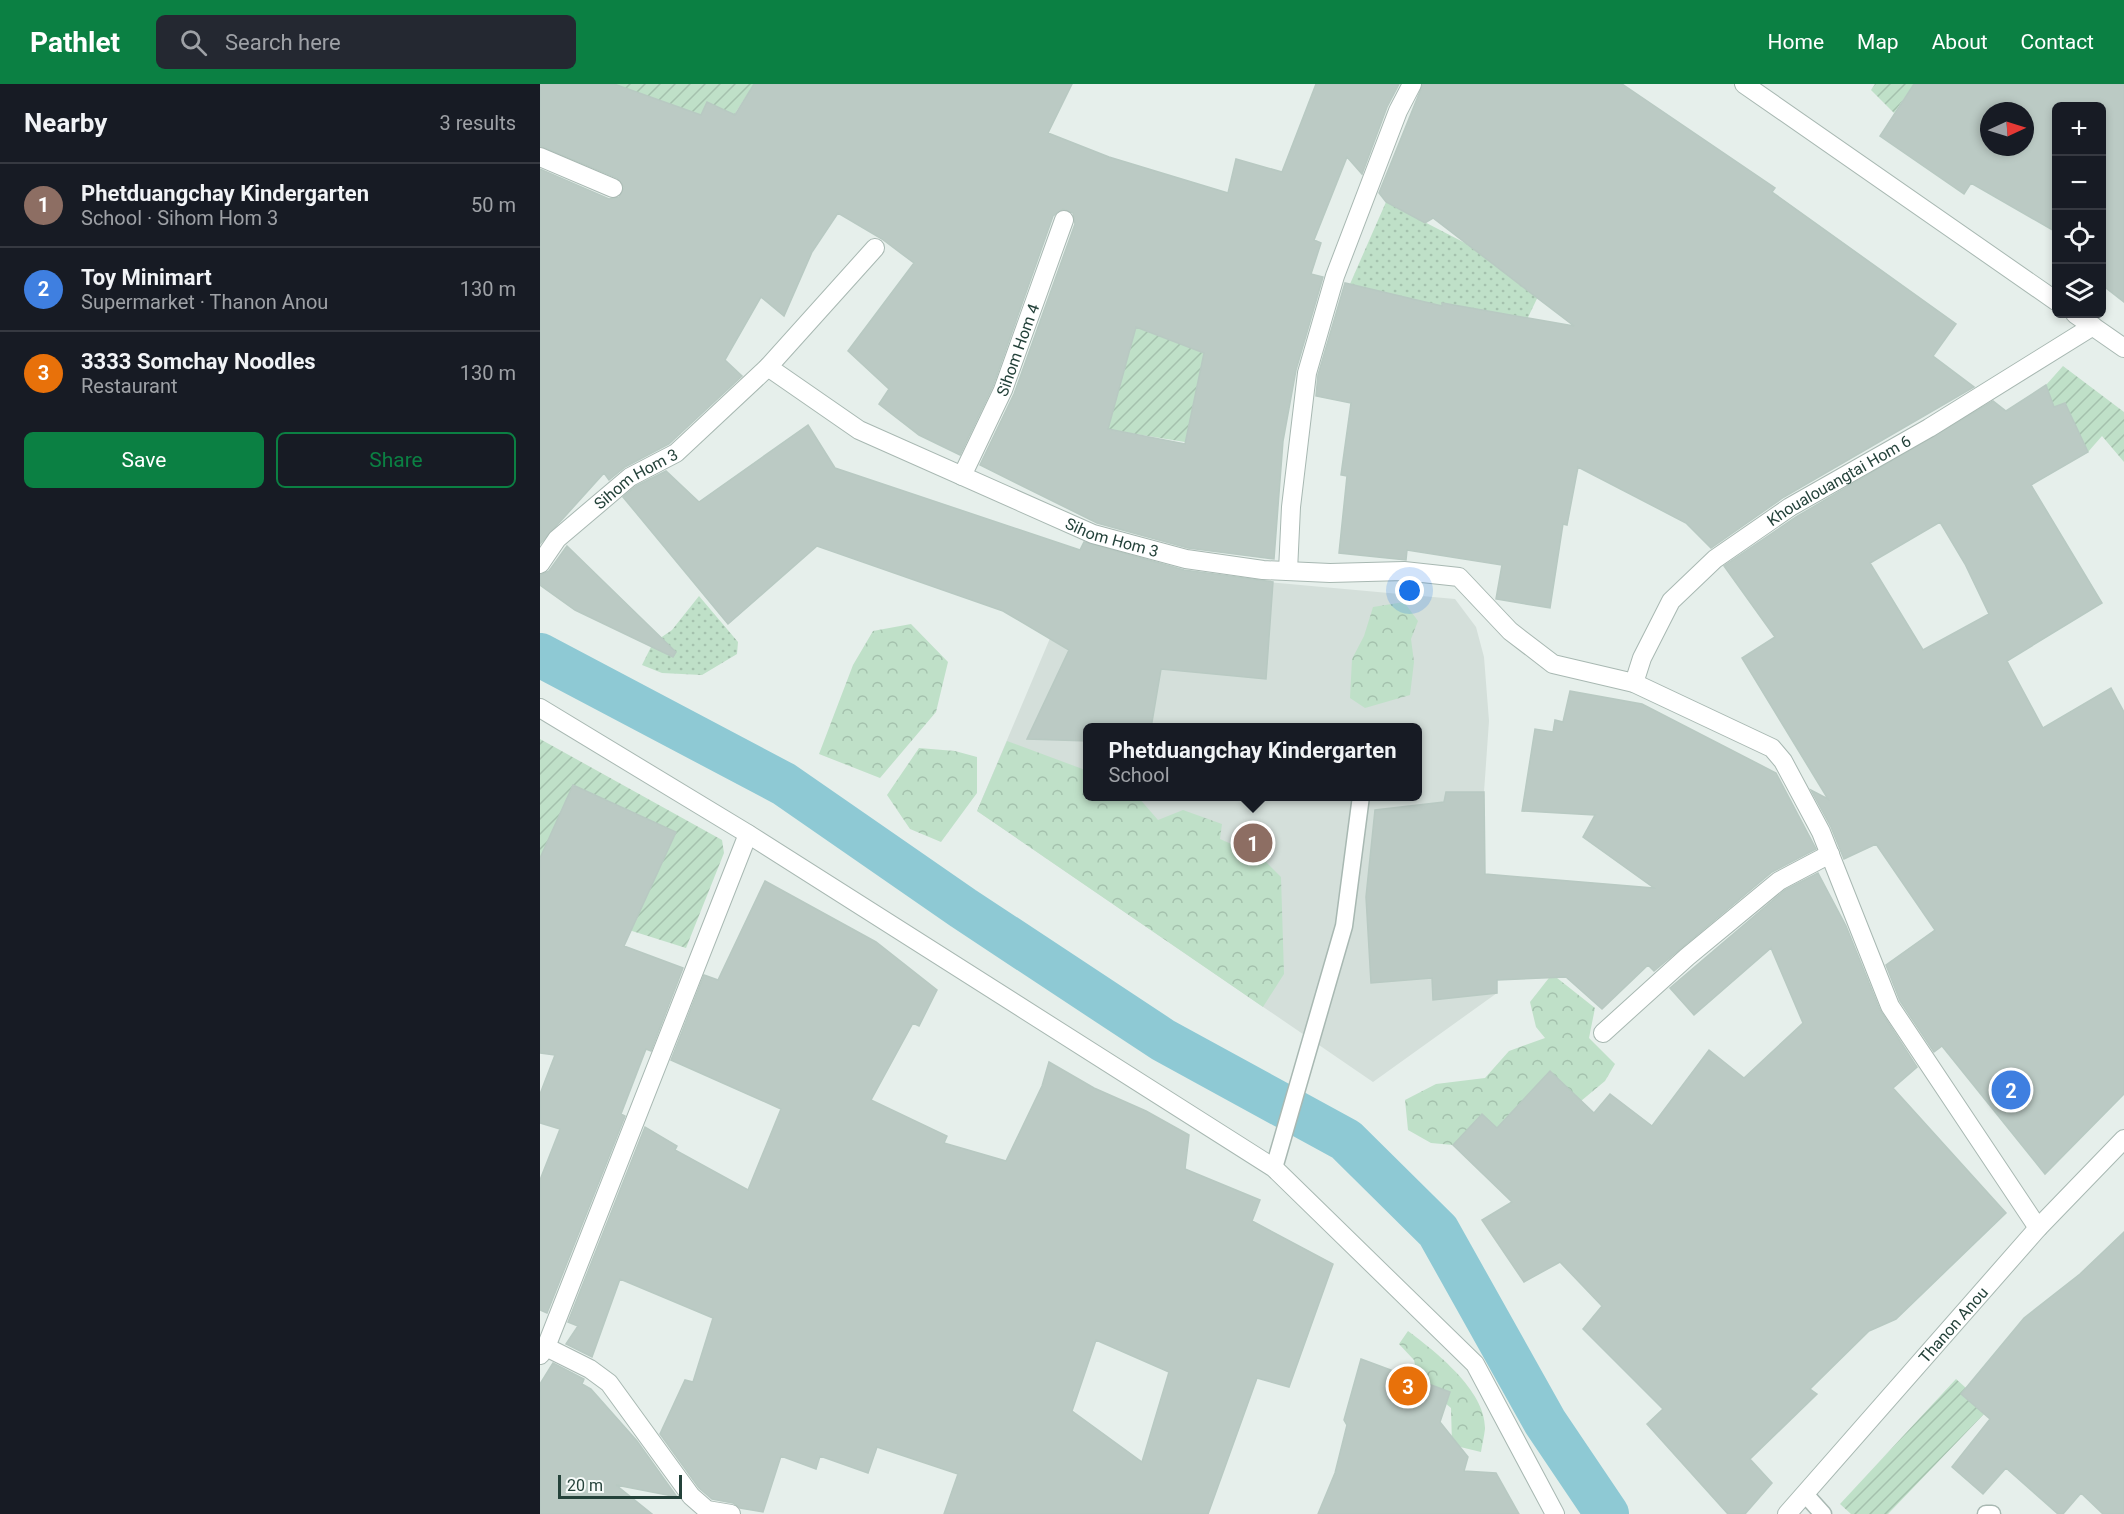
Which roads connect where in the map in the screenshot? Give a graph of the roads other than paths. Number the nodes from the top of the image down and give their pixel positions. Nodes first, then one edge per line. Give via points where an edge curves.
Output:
1 (1412, 84) edge
2 (1744, 84) edge
3 (540, 157) edge
4 (613, 188) dead end
5 (1064, 220) dead end
6 (875, 248) dead end
7 (2052, 298) edge
8 (2081, 318) edge
9 (2093, 326) junction
10 (2124, 348) edge
11 (768, 367) junction
12 (962, 476) junction
13 (540, 564) edge
14 (1288, 572) junction
15 (1634, 683) junction
16 (540, 708) edge
17 (1360, 801) edge
18 (748, 834) junction
19 (1830, 854) junction
20 (1603, 1034) dead end
21 (2124, 1138) edge
22 (1274, 1168) junction
23 (2038, 1228) junction
24 (543, 1351) edge
25 (1805, 1494) junction
26 (731, 1514) edge
27 (1555, 1514) edge
28 (1787, 1514) edge
29 (1823, 1514) edge
30 (1986, 1514) edge
31 (1992, 1514) edge

1 - 14 street via 1335,276 1307,373 1291,507
2 - 7 street
3 - 4 street
5 - 12 street, Sihom Hom 4 via 1003,390
6 - 11 street
8 - 9 street
9 - 10 street
9 - 15 street, Khoualouangtai Hom 6 via 1929,428 1790,507 1715,559 1671,601
11 - 12 street, Sihom Hom 3 via 859,430
11 - 13 street, Sihom Hom 3 via 676,453 630,477 557,539
12 - 14 street, Sihom Hom 3 via 1093,534 1186,559
14 - 15 street, Sihom Hom 3 via 1404,571 1459,577 1510,631 1553,664
15 - 19 street, Sihom Hom 3 via 1772,748 1783,761
16 - 18 street
17 - 22 lane via 1344,926
18 - 22 street
18 - 24 street
19 - 20 street via 1779,881 1687,957
19 - 23 street, Sihom Hom 3 via 1890,1006
21 - 23 street, Thanon Anou
22 - 27 street via 1475,1364
23 - 25 street, Thanon Anou
24 - 26 street via 590,1369 609,1383 691,1496 707,1510
25 - 28 street, Thanon Anou
25 - 29 lane
30 - 31 lane

